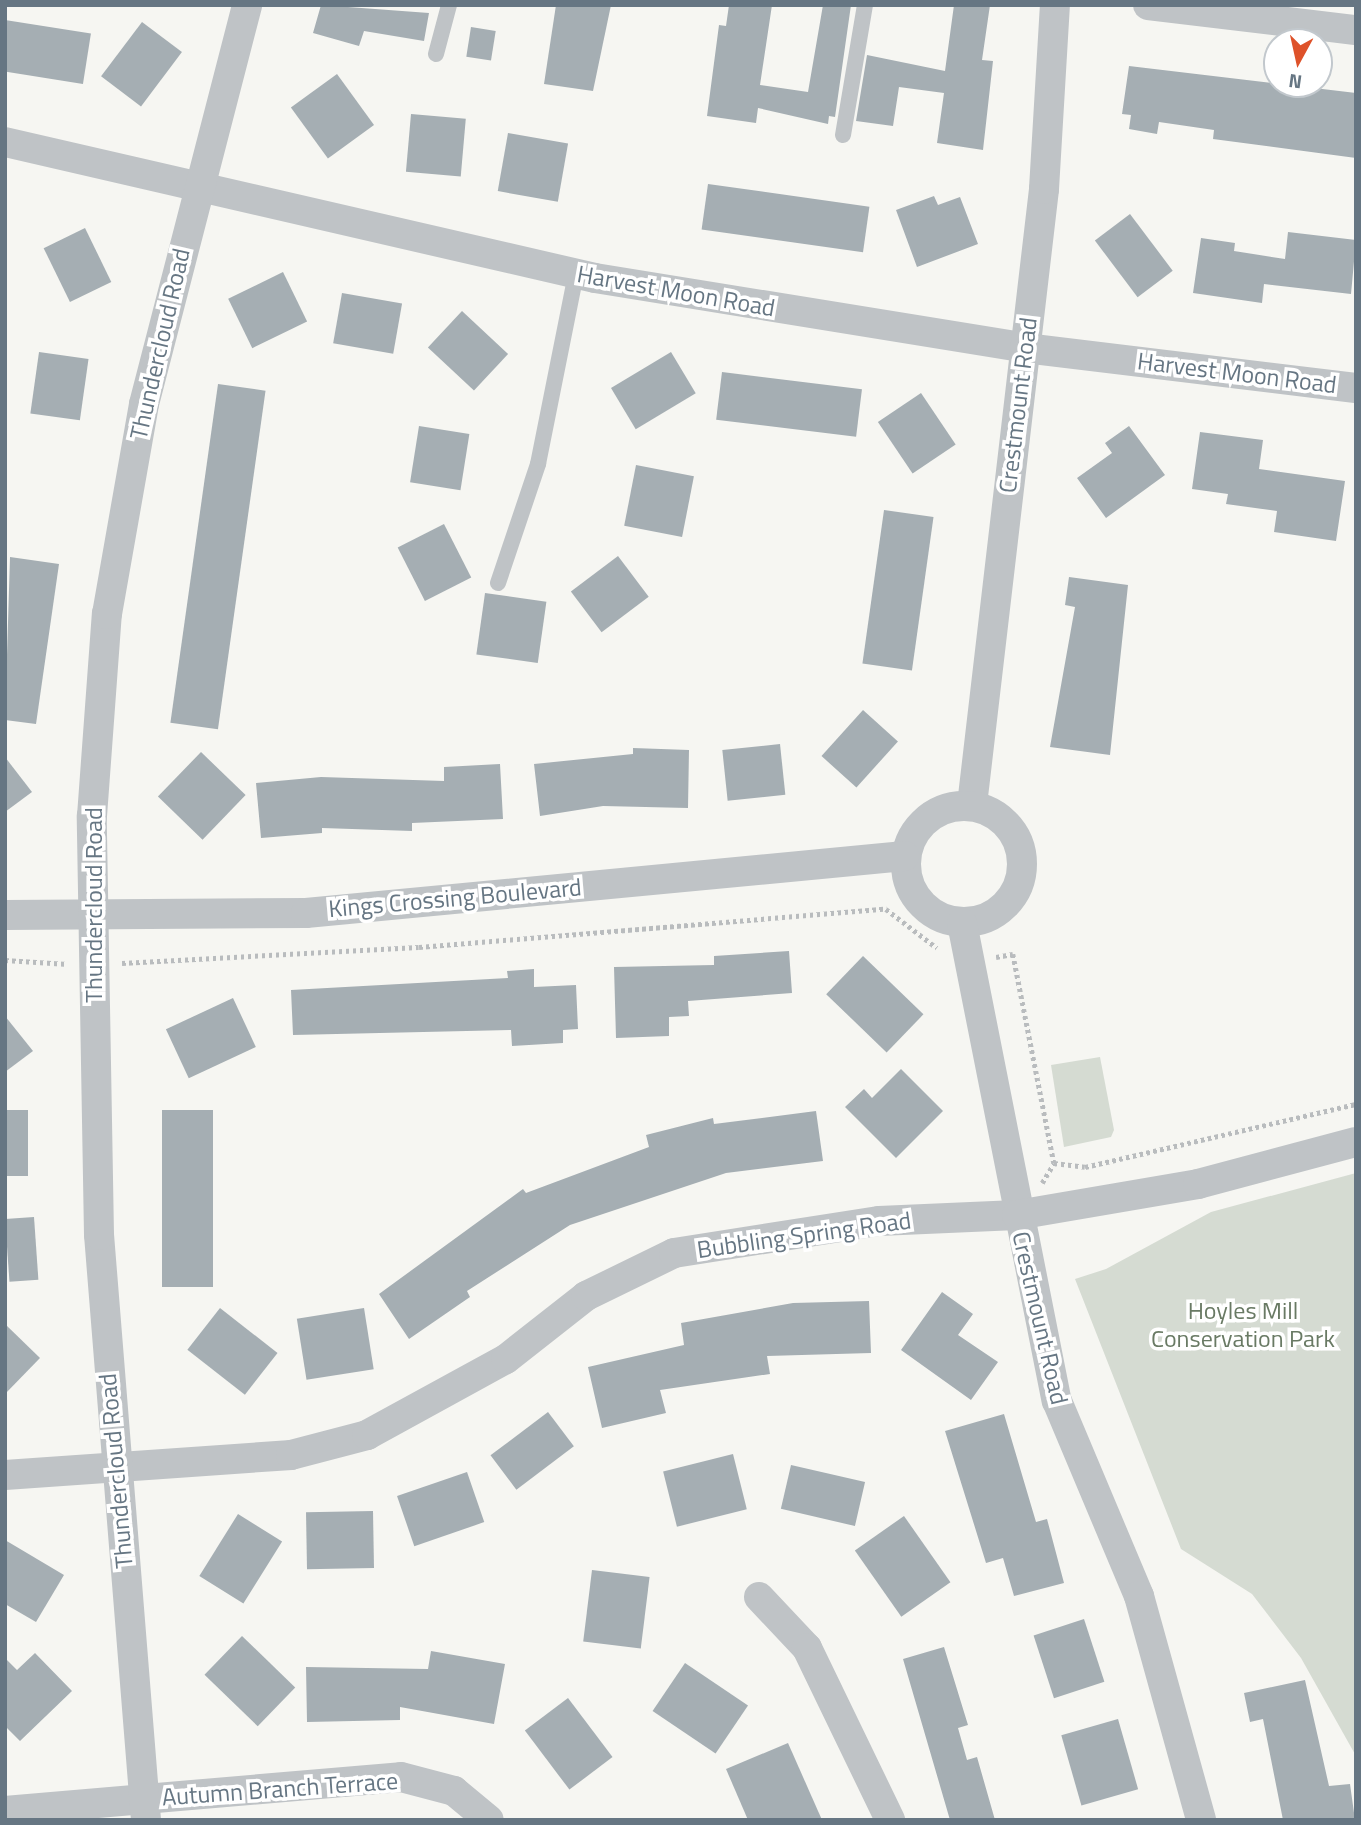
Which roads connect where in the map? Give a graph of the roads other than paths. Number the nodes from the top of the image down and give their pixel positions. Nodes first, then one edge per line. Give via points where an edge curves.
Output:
1 (247, 5) edge
2 (449, 5) edge
3 (865, 5) edge
4 (1055, 5) edge
5 (1148, 5) edge
6 (1356, 30) edge
7 (436, 54) dead end
8 (843, 135) dead end
9 (5, 142) edge
10 (196, 183) junction
11 (576, 274) junction
12 (1025, 348) junction
13 (1356, 388) edge
14 (498, 583) dead end
15 (972, 805) junction
16 (904, 856) junction
17 (5, 915) edge
18 (92, 917) junction
19 (962, 923) junction
20 (1356, 1142) edge
21 (1017, 1215) junction
22 (116, 1468) junction
23 (5, 1475) edge
24 (759, 1597) dead end
25 (145, 1810) edge
26 (5, 1811) edge
27 (489, 1820) edge
28 (890, 1820) edge
29 (1200, 1820) edge

1 - 10 street, Thundercloud Road
2 - 7 lane
3 - 8 lane
4 - 12 street, Crestmount Road
5 - 6 street
9 - 10 street, Harvest Moon Road
10 - 11 street, Harvest Moon Road
10 - 18 street, Thundercloud Road via 144,404 107,614
11 - 12 street, Harvest Moon Road
11 - 14 lane via 538,464
12 - 13 street, Harvest Moon Road
12 - 15 street, Crestmount Road
15 - 16 street via 941,808 916,827
15 - 19 street via 1004,820 1022,850 1019,886 997,913
16 - 18 street, Kings Crossing Boulevard via 306,913
16 - 19 street via 909,889 931,914
17 - 18 street, Kings Crossing Boulevard
18 - 22 street, Thundercloud Road via 99,1235
19 - 21 street, Crestmount Road
20 - 21 street, Bubbling Spring Road via 1198,1184
21 - 22 street, Bubbling Spring Road via 879,1221 674,1253 586,1296 506,1359 367,1435 291,1455
21 - 29 street, Crestmount Road via 1057,1401 1139,1596
22 - 23 street, Bubbling Spring Road
22 - 25 street, Thundercloud Road
24 - 28 street via 807,1648
25 - 26 street, Autumn Branch Terrace
25 - 27 street, Autumn Branch Terrace via 401,1777 454,1791

